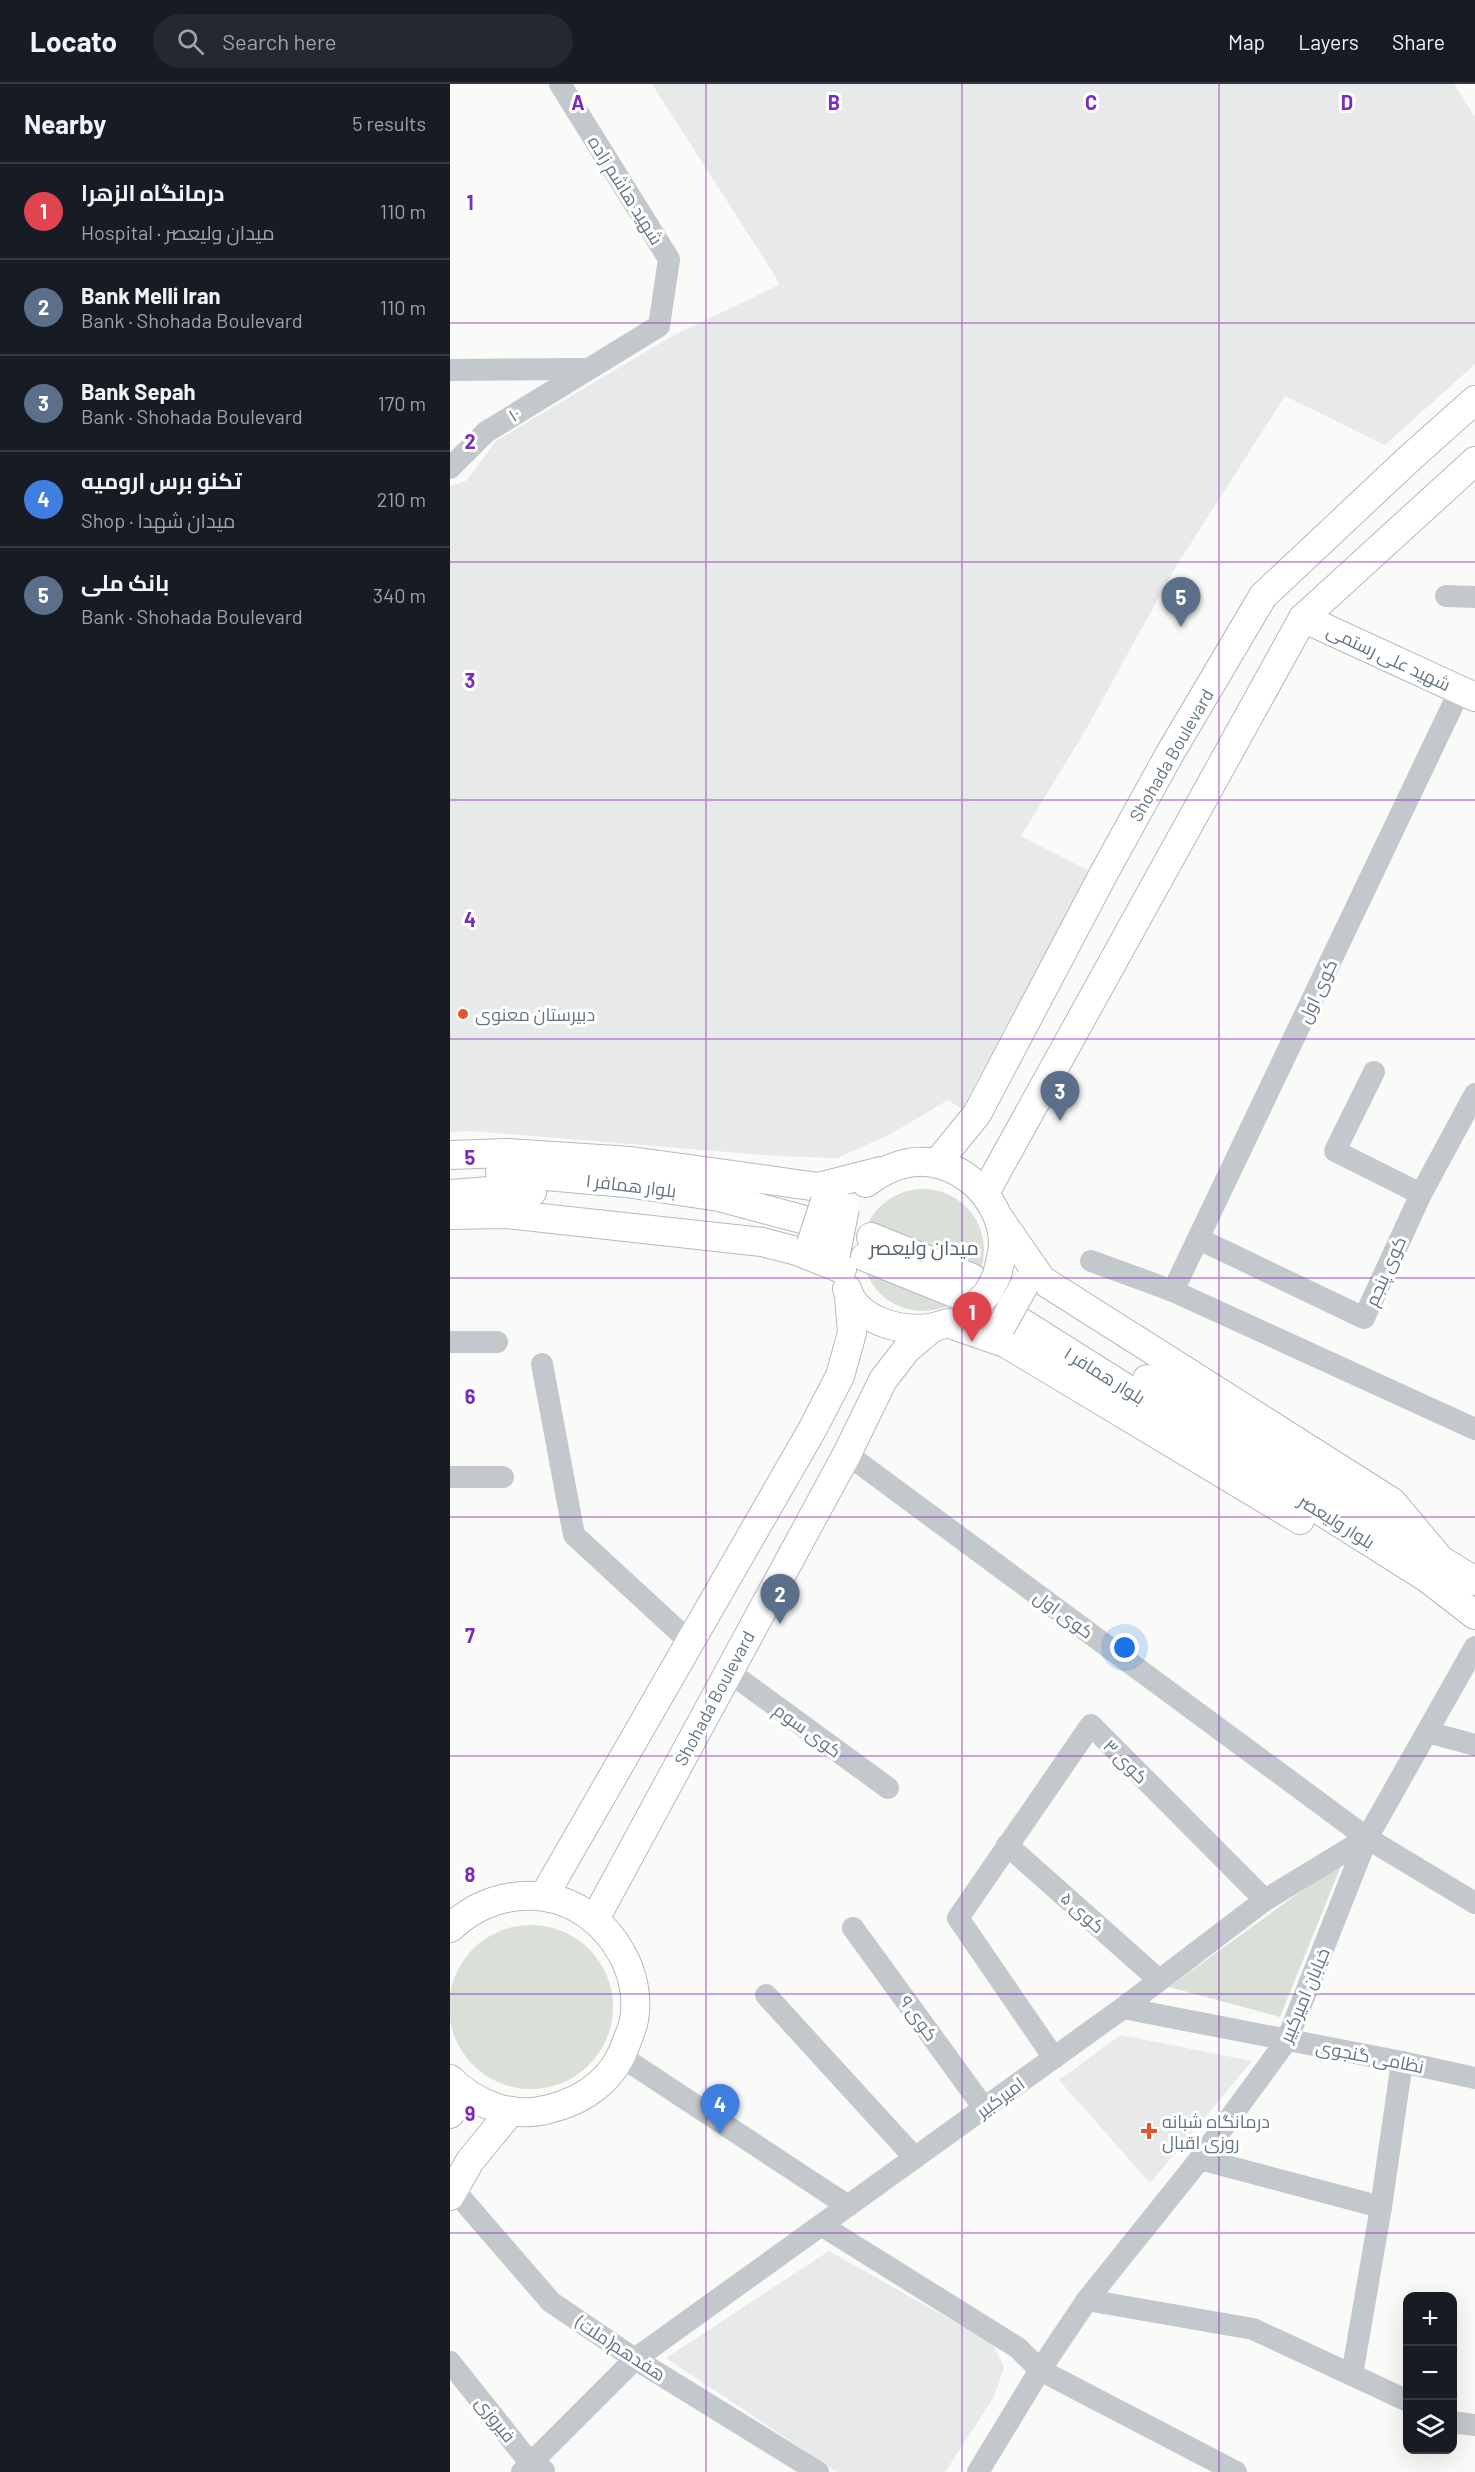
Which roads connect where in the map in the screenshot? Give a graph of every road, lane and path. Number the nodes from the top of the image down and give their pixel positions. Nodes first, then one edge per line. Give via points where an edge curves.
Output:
1 (560, 84) edge
2 (586, 369) junction
3 (450, 370) edge
4 (1475, 400) edge
5 (1411, 457) junction
6 (1475, 461) edge
7 (450, 468) edge
8 (1445, 489) junction
9 (1446, 596) dead end
10 (1475, 597) edge
11 (1303, 618) junction
12 (1468, 693) edge
13 (1374, 1072) dead end
14 (1475, 1094) edge
15 (450, 1155) edge
16 (937, 1163) junction
17 (450, 1173) edge
18 (985, 1193) junction
19 (450, 1194) edge
20 (1421, 1194) junction
21 (450, 1215) edge
22 (999, 1218) junction
23 (831, 1238) junction
24 (1199, 1239) junction
25 (1092, 1261) dead end
26 (975, 1289) junction
27 (1173, 1292) junction
28 (1018, 1309) junction
29 (939, 1326) junction
30 (450, 1342) edge
31 (497, 1342) dead end
32 (542, 1364) dead end
33 (1201, 1423) joint
34 (1475, 1429) edge
35 (847, 1454) junction
36 (450, 1477) edge
37 (503, 1477) dead end
38 (1433, 1568) junction
39 (1475, 1581) edge
40 (1475, 1616) edge
41 (690, 1642) junction
42 (1475, 1647) edge
43 (728, 1671) junction
44 (1427, 1732) junction
45 (1475, 1745) edge
46 (888, 1788) dead end
47 (1367, 1838) junction
48 (1007, 1845) junction
49 (544, 1896) junction
50 (1265, 1900) junction
51 (1475, 1904) edge
52 (595, 1919) junction
53 (450, 1928) edge
54 (853, 1928) dead end
55 (1159, 1980) junction
56 (766, 1995) dead end
57 (1123, 2008) junction
58 (1287, 2040) junction
59 (622, 2057) junction
60 (1054, 2058) junction
61 (1402, 2062) junction
62 (1475, 2078) edge
63 (454, 2094) edge
64 (984, 2108) junction
65 (511, 2111) junction
66 (915, 2158) junction
67 (1200, 2159) junction
68 (452, 2193) edge
69 (848, 2206) junction
70 (1381, 2207) junction
71 (821, 2225) junction
72 (1087, 2300) junction
73 (635, 2359) junction
74 (450, 2362) edge
75 (1040, 2370) junction
76 (1352, 2375) junction
77 (1405, 2400) edge
78 (1457, 2423) edge
79 (1475, 2425) edge
80 (533, 2469) edge
81 (818, 2472) edge
82 (978, 2472) edge
83 (1236, 2472) edge

1 - 2 street, شهید هاشم زاده via 669,259 658,326
2 - 3 street
2 - 7 street, ۱۰ via 486,432
4 - 5 main road, Shohada Boulevard
5 - 8 main road
5 - 16 main road, Shohada Boulevard via 1263,596 1169,755 977,1114
6 - 8 main road
8 - 11 main road
9 - 10 street
11 - 12 main road, شهید علی رستمی
11 - 18 main road
12 - 24 street, کوی اول
13 - 20 street via 1335,1151
14 - 20 street, کوی پنجم
15 - 23 main road via 506,1153 631,1161
16 - 18 main road via 963,1174
16 - 23 main road via 909,1162 881,1171 859,1189
17 - 23 main road, بلوار همافر ۱ via 502,1172 626,1183 719,1197
18 - 22 main road
19 - 23 main road, بلوار همافر ۱ via 503,1190 624,1199 716,1212
20 - 24 street, کوی پنجم via 1364,1318
21 - 23 main road via 517,1216 762,1242
22 - 26 main road via 1003,1244
22 - 28 main road
23 - 26 main road, بلوار همافر ۱
23 - 29 main road via 857,1307 888,1325
23 - 41 main road via 852,1334 840,1376
24 - 27 street, کوی اول
25 - 27 street
26 - 29 main road
27 - 34 street
28 - 29 main road
28 - 33 main road, بلوار همافر ۱
28 - 38 main road via 1358,1555
28 - 38 main road via 1392,1502
29 - 35 main road, Shohada Boulevard via 908,1349 882,1380
30 - 31 street
32 - 41 street via 574,1535
33 - 38 main road, بلوار ولیعصر
35 - 43 main road, Shohada Boulevard
35 - 47 street, کوی اول
36 - 37 street
38 - 39 main road, بلوار ولیعصر
38 - 40 main road, بلوار ولیعصر
41 - 49 main road
42 - 44 street, خیابان امیرکبیر
43 - 46 street, کوی سوم
43 - 52 main road, Shohada Boulevard
44 - 45 street
44 - 47 street, خیابان امیرکبیر
47 - 50 street, امیرکبیر
47 - 51 street, کوی اول
47 - 58 street, خیابان امیرکبیر
48 - 50 street, کوی ۳ via 1091,1725
48 - 55 street, کوی ۵
48 - 60 street via 958,1918
49 - 52 main road via 571,1904
49 - 53 main road via 516,1895 488,1902 463,1915
50 - 55 street, امیرکبیر
52 - 59 main road via 615,1939 628,1964 635,1992 634,2020
54 - 64 street, کوی ۹
55 - 57 street, امیرکبیر
56 - 66 street
57 - 58 street, نظامی گنجوی
57 - 60 street, امیرکبیر
58 - 61 street, نظامی گنجوی
58 - 67 street, خیابان امیرکبیر
59 - 65 main road via 592,2091 567,2105 539,2112
59 - 69 street
60 - 64 street, امیرکبیر
61 - 62 street, نظامی گنجوی
61 - 70 street
63 - 65 main road
64 - 66 street, امیرکبیر
65 - 68 main road via 470,2161
66 - 69 street, امیرکبیر
67 - 70 street
67 - 72 street, خیابان امیرکبیر
68 - 73 street, هفدهم(ملت) via 551,2302
69 - 71 street, امیرکبیر
70 - 76 street
71 - 73 street, امیرکبیر
71 - 75 street via 1018,2348
72 - 75 street, خیابان امیرکبیر
72 - 76 street via 1253,2329
73 - 80 street, امیرکبیر
73 - 81 street, هفدهم(ملت)
74 - 80 street, فیروزی
75 - 82 street, خیابان امیرکبیر
75 - 83 street
76 - 77 street
78 - 79 street

